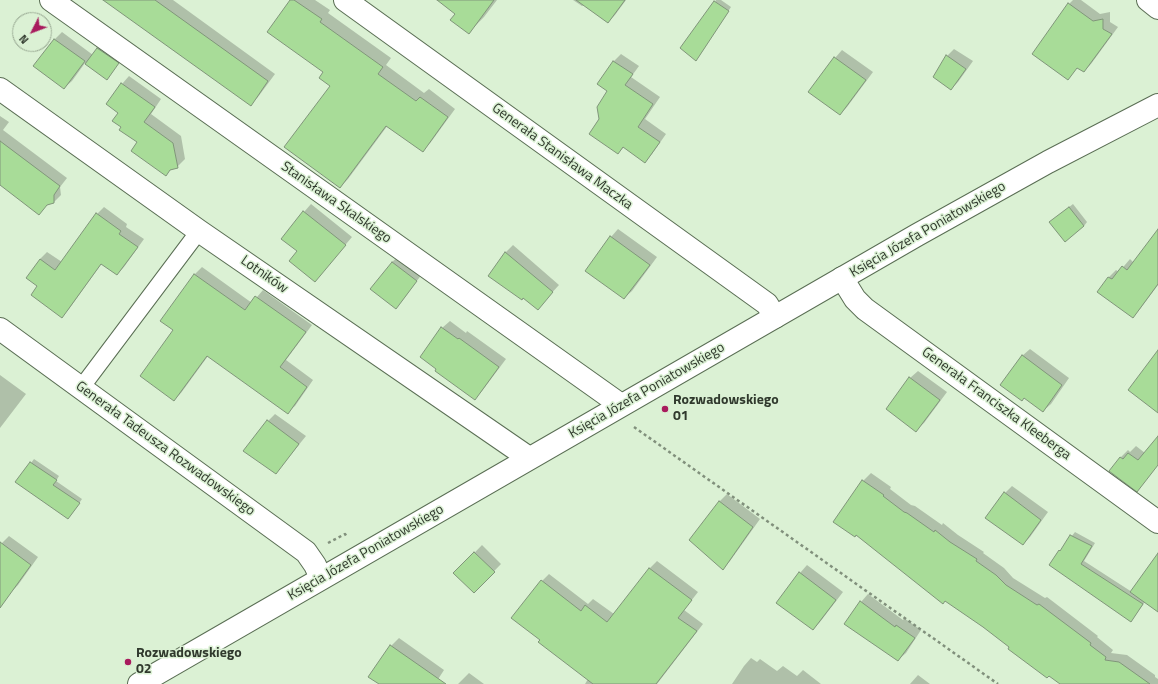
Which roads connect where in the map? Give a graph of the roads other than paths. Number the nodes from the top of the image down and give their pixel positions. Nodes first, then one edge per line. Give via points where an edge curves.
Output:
1 (51, 0) edge
2 (345, 0) edge
3 (1148, 0) edge
4 (1158, 8) edge
5 (0, 89) edge
6 (1158, 105) edge
7 (199, 231) junction
8 (842, 278) junction
9 (775, 317) junction
10 (0, 329) edge
11 (81, 388) junction
12 (617, 408) junction
13 (529, 458) junction
14 (1158, 522) edge
15 (321, 578) junction
16 (139, 684) edge

1 - 12 street, Stanisława Skalskiego
2 - 9 street, Generała Stanisława Maczka via 767,304
3 - 4 street
5 - 7 street, Lotników
6 - 8 street, Księcia Józefa Poniatowskiego via 1048,162
7 - 11 lane
7 - 13 street, Lotników
8 - 9 street, Księcia Józefa Poniatowskiego
8 - 14 street, Generała Franciszka Kleeberga via 855,299 865,309
9 - 12 street, Księcia Józefa Poniatowskiego
10 - 11 street, Generała Tadeusza Rozwadowskiego
11 - 15 street, Generała Tadeusza Rozwadowskiego via 306,552
12 - 13 street, Księcia Józefa Poniatowskiego
13 - 15 street, Księcia Józefa Poniatowskiego
15 - 16 street, Księcia Józefa Poniatowskiego

